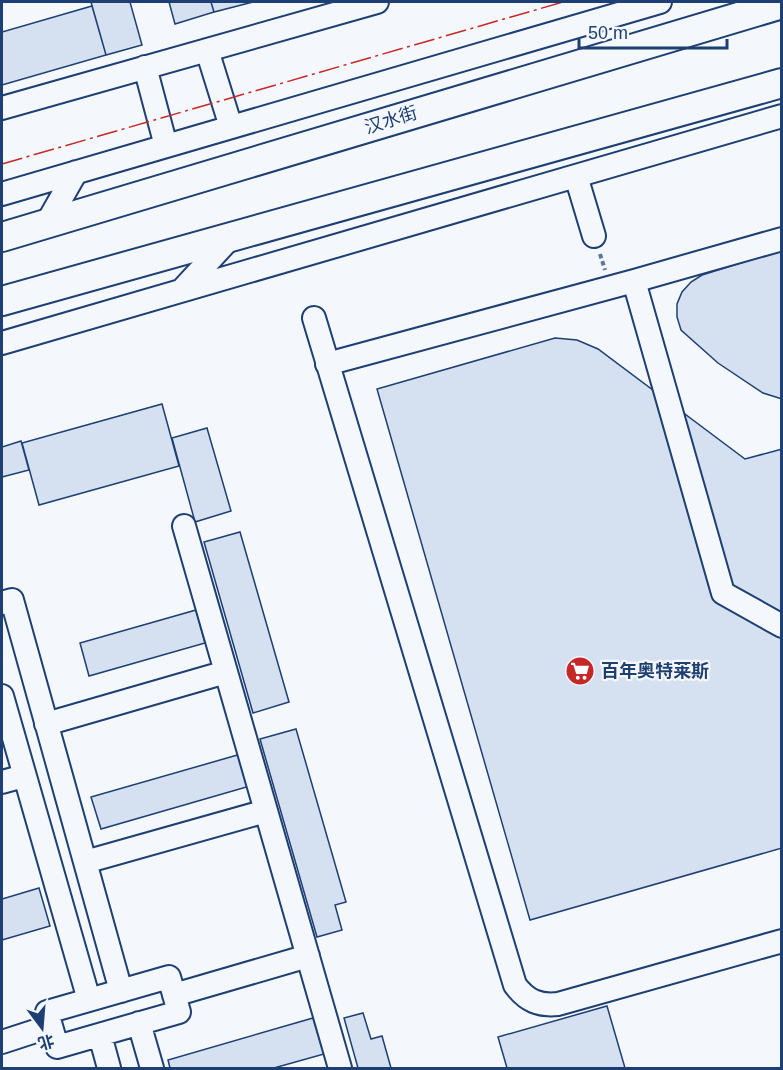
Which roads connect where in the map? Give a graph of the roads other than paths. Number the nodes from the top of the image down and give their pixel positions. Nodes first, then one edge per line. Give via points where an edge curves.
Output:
1 (377, 2) edge
2 (660, 2) edge
3 (782, 4) edge
4 (207, 50) junction
5 (145, 67) junction
6 (782, 84) edge
7 (2, 108) edge
8 (782, 116) edge
9 (231, 127) junction
10 (166, 146) junction
11 (76, 172) junction
12 (576, 176) junction
13 (2, 194) edge
14 (47, 223) junction
15 (594, 236) road end
16 (2, 237) edge
17 (231, 237) junction
18 (782, 239) edge
19 (634, 281) junction
20 (181, 291) junction
21 (2, 301) edge
22 (314, 318) dead end
23 (2, 344) edge
24 (327, 364) junction
25 (184, 526) dead end
26 (2, 603) edge
27 (782, 626) edge
28 (226, 672) junction
29 (2, 696) edge
30 (46, 724) junction
31 (24, 776) junction
32 (2, 783) edge
33 (266, 811) junction
34 (85, 862) junction
35 (782, 941) edge
36 (308, 956) junction
37 (121, 991) junction
38 (174, 995) junction
39 (89, 1000) junction
40 (139, 1023) junction
41 (51, 1026) junction
42 (100, 1035) junction
43 (2, 1042) edge
44 (109, 1068) edge
45 (153, 1068) edge
46 (340, 1068) edge

1 - 4 street
2 - 9 street
3 - 14 main road, 汉水街
4 - 5 street
4 - 9 street
5 - 7 street
5 - 10 street
6 - 17 main road
8 - 12 street
9 - 10 street
10 - 11 street
11 - 13 street
11 - 14 street
12 - 15 street
12 - 20 street
14 - 16 main road, 汉水街
17 - 20 street
17 - 21 main road
18 - 19 street
19 - 24 street
19 - 27 street via 723,593
20 - 23 street
22 - 24 street
24 - 35 street via 510,973 522,995 533,1002 558,1004
25 - 28 street
26 - 30 street via 12,600
28 - 30 street
28 - 33 street
29 - 31 street
30 - 34 street
31 - 32 street
31 - 39 street
33 - 34 street
33 - 36 street
34 - 37 street
36 - 38 street
36 - 46 street
37 - 38 street via 169,977
37 - 39 street
38 - 40 street via 179,1012
39 - 41 street via 47,1012
40 - 42 street
40 - 45 street
41 - 42 street via 57,1047
41 - 43 street
42 - 44 street

